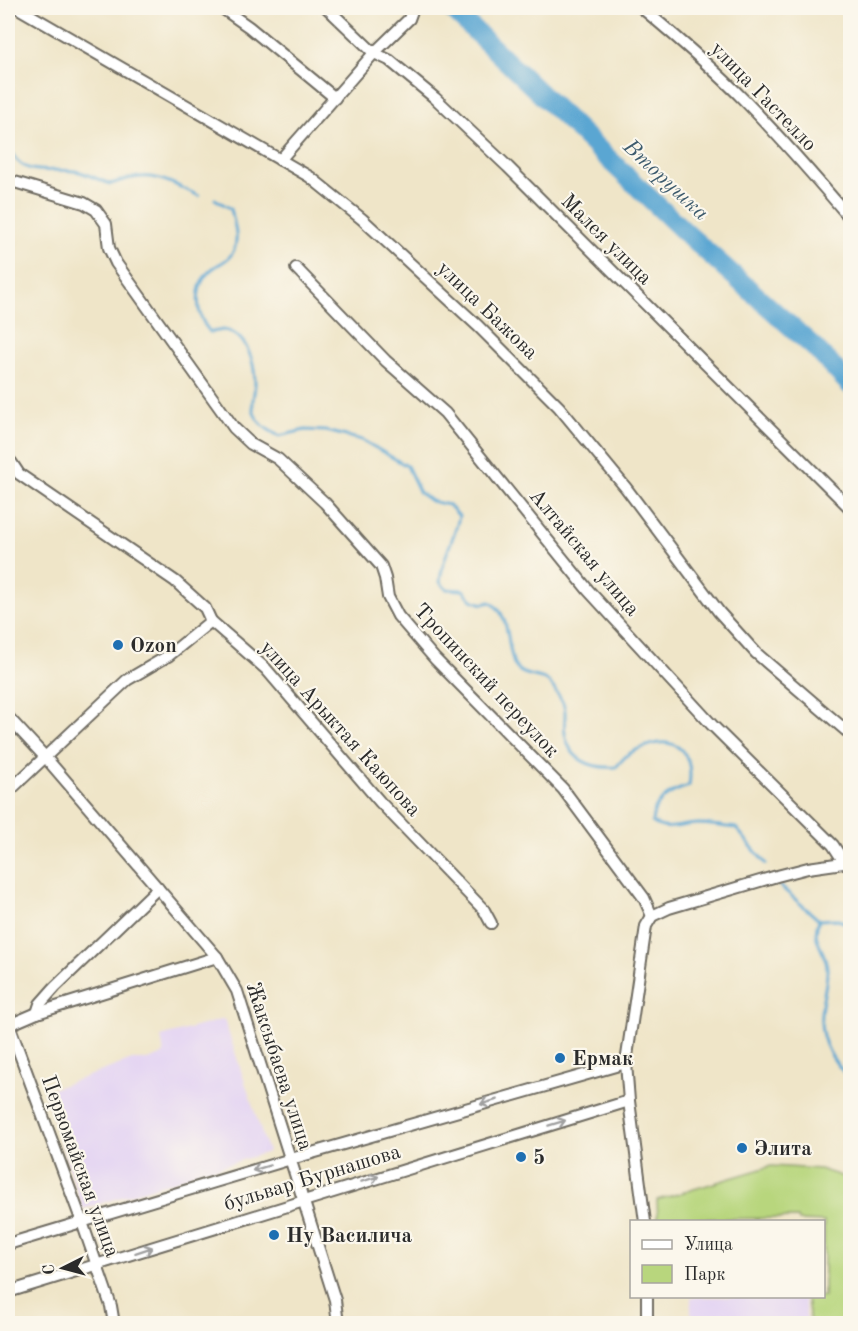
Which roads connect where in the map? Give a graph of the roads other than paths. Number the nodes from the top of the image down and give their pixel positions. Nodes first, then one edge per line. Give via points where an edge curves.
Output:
1 (18, 8) edge
2 (222, 8) edge
3 (327, 8) edge
4 (413, 8) edge
5 (642, 8) edge
6 (374, 53) junction
7 (334, 98) junction
8 (280, 160) junction
9 (8, 180) edge
10 (850, 218) edge
11 (296, 268) dead end
12 (11, 462) dead end
13 (850, 508) edge
14 (211, 621) junction
15 (8, 717) edge
16 (850, 734) edge
17 (46, 758) junction
18 (8, 792) edge
19 (847, 862) edge
20 (158, 888) junction
21 (652, 916) junction
22 (491, 923) dead end
23 (217, 957) junction
24 (37, 1013) junction
25 (8, 1023) edge
26 (626, 1063) junction
27 (629, 1101) junction
28 (291, 1159) junction
29 (304, 1199) junction
30 (645, 1220) edge
31 (82, 1222) junction
32 (8, 1244) edge
33 (96, 1265) junction
34 (8, 1292) edge
35 (647, 1298) edge
36 (114, 1323) edge
37 (338, 1323) edge
38 (647, 1323) edge

1 - 8 street, улица Бажова
2 - 7 street
3 - 6 street, Малея улица
4 - 6 street via 409,19
5 - 10 street, улица Гастелло via 744,99
6 - 7 street
6 - 13 street, Малея улица via 389,60 435,98 484,144
7 - 8 street
8 - 16 street, улица Бажова via 310,177 362,219 560,407 719,612 756,653
9 - 21 street, Тропинский переулок via 96,210 106,224 109,248 116,263 234,428 251,444 278,459 325,503 381,566 388,597 398,616 569,796 644,898
11 - 19 street, Алтайская улица via 386,361 445,413 588,590 712,725
12 - 14 street, улица Арыктая Каюпова via 20,474 175,581 205,608
14 - 17 street via 168,656 127,680
14 - 22 street, улица Арыктая Каюпова via 266,669 380,802 484,910
15 - 17 street, Жаксыбаева улица
17 - 18 street
17 - 20 street, Жаксыбаева улица
19 - 21 street via 777,876
20 - 23 street, Жаксыбаева улица
20 - 24 street via 55,987
21 - 26 street via 646,926
23 - 24 street
23 - 28 street, Жаксыбаева улица via 237,991
24 - 25 street
25 - 31 street, Первомайская улица
26 - 27 street
26 -> 28 street, бульвар Бурнашова
29 -> 27 street, бульвар Бурнашова
27 - 30 street
28 - 29 street, Жаксыбаева улица
28 -> 31 street, бульвар Бурнашова
33 -> 29 street, бульвар Бурнашова
29 - 37 street, Жаксыбаева улица via 335,1300
31 - 32 street, бульвар Бурнашова
31 - 33 street, Первомайская улица
33 - 34 street, бульвар Бурнашова
33 - 36 street, Первомайская улица
35 - 38 street

